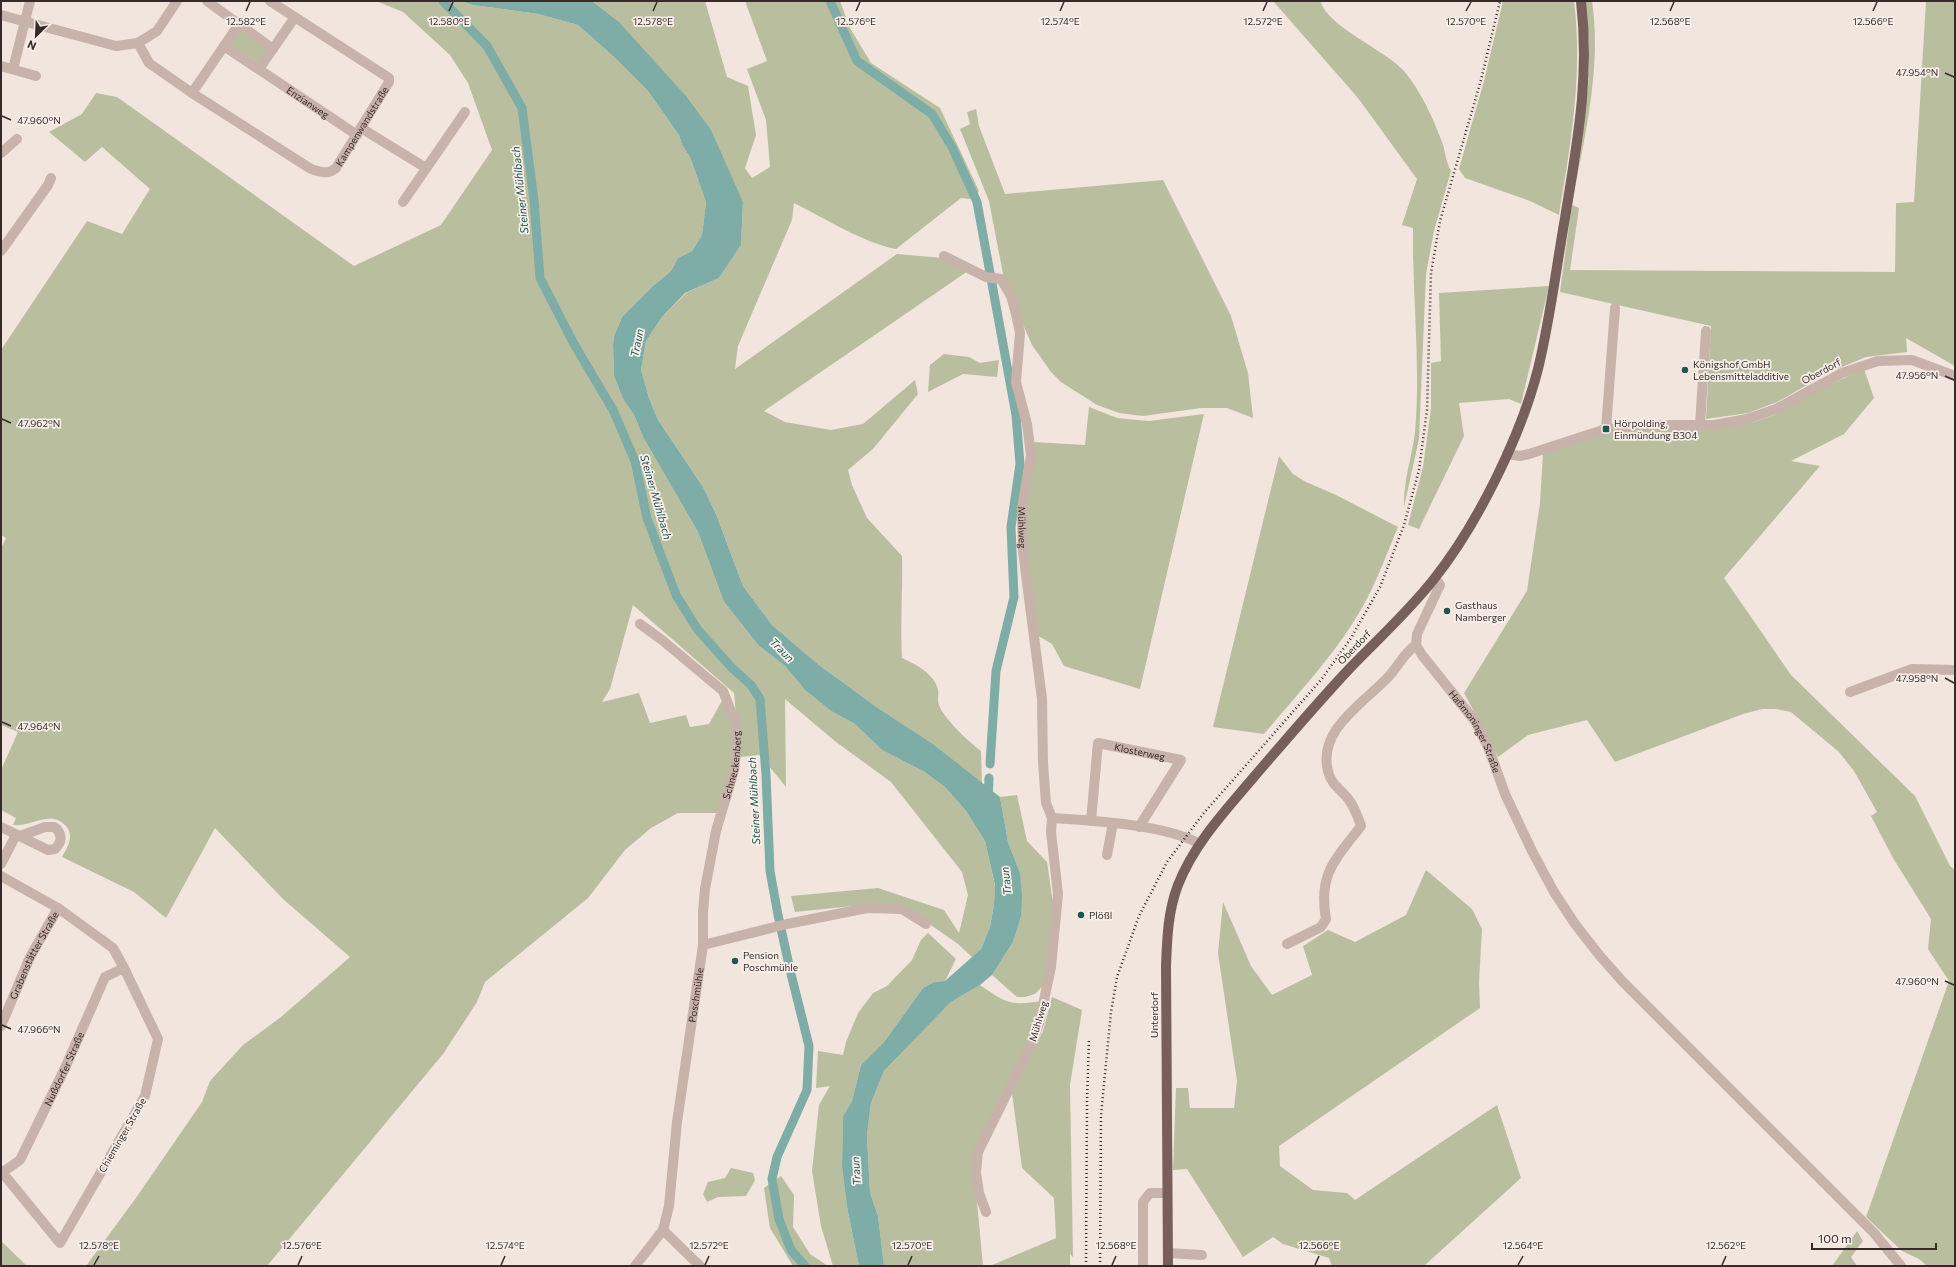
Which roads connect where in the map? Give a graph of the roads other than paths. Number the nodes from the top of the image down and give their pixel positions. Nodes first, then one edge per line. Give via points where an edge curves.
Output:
1 (30, 1) edge
2 (177, 1) edge
3 (207, 1) edge
4 (270, 1) edge
5 (1581, 1) edge
6 (1, 15) edge
7 (295, 17) junction
8 (25, 22) junction
9 (239, 24) junction
10 (138, 43) junction
11 (224, 46) junction
12 (273, 49) junction
13 (1, 66) edge
14 (13, 69) junction
15 (259, 69) junction
16 (36, 76) dead end
17 (192, 93) junction
18 (465, 112) dead end
19 (359, 131) junction
20 (17, 139) dead end
21 (1, 153) edge
22 (426, 168) junction
23 (51, 178) dead end
24 (403, 202) dead end
25 (1, 251) edge
26 (944, 256) dead end
27 (1615, 308) dead end
28 (1706, 331) dead end
29 (1955, 376) edge
30 (1700, 425) junction
31 (1606, 429) junction
32 (1507, 454) junction
33 (1435, 578) junction
34 (640, 624) dead end
35 (1416, 645) junction
36 (1955, 670) edge
37 (1850, 692) dead end
38 (1052, 818) junction
39 (1091, 820) junction
40 (1113, 823) junction
41 (1, 827) edge
42 (1139, 827) junction
43 (1200, 844) junction
44 (1107, 855) dead end
45 (1, 864) edge
46 (1, 876) edge
47 (58, 908) junction
48 (926, 924) dead end
49 (1287, 944) dead end
50 (703, 945) junction
51 (124, 968) junction
52 (1, 1026) edge
53 (2, 1171) edge
54 (1167, 1193) junction
55 (986, 1212) dead end
56 (663, 1230) junction
57 (1168, 1253) junction
58 (1202, 1255) dead end
59 (635, 1266) edge
60 (700, 1266) edge
61 (1143, 1266) edge
62 (1168, 1266) edge
63 (1901, 1266) edge

1 - 8 street
2 - 10 street via 157,31
3 - 9 street
4 - 7 street, Kampenwandstraße
5 - 32 main road, Oberdorf via 1585,61 1581,120 1555,282 1538,371
6 - 8 street
7 - 12 street
7 - 19 street, Kampenwandstraße via 389,78
8 - 10 street via 116,46
8 - 14 street
9 - 11 street
9 - 12 street
10 - 17 street, Kampenwandstraße via 149,63
11 - 15 street, Enzianweg
11 - 17 street
12 - 15 street
13 - 14 street
14 - 16 street
15 - 19 street, Enzianweg
17 - 19 street, Kampenwandstraße via 311,169 323,173 332,172 336,168
18 - 22 street
19 - 22 street, Enzianweg
20 - 21 street
22 - 24 street
23 - 25 street
26 - 38 street, Mühlweg via 986,277 1001,279 1011,296 1020,333 1016,382 1027,424 1031,455 1022,508 1023,551 1042,699 1046,803
27 - 31 street
28 - 30 street
29 - 30 street, Oberdorf via 1912,360 1878,361 1842,373 1760,415 1732,422
30 - 31 street, Oberdorf via 1648,425
31 - 32 street, Oberdorf via 1528,454
32 - 33 main road, Oberdorf via 1474,517
33 - 35 street via 1440,585 1416,638
33 - 43 main road, Oberdorf via 1313,709
34 - 50 street, Schneckenberg via 723,691 735,721 737,744 734,770 710,861 703,912
35 - 49 street via 1405,654 1390,675 1345,718 1329,743 1326,761 1333,784 1350,801 1361,826 1330,867 1324,888 1326,920 1321,927
35 - 63 street, Haßmoninger Straße via 1474,721 1532,851 1575,924 1623,982 1874,1233
36 - 37 street via 1912,669
38 - 39 street
38 - 55 street, Mühlweg via 1050,832 1058,894 1051,967 1039,1024 1032,1043 978,1152 976,1173 979,1193
39 - 40 street
39 - 42 street, Klosterweg via 1098,743 1181,760
40 - 42 street
40 - 44 street
41 - 45 street via 18,835
42 - 43 street via 1176,834
43 - 54 main road, Unterdorf via 1185,869 1173,898 1166,942
46 - 47 street, Chieminger Straße
47 - 51 street, Chieminger Straße via 113,948
47 - 52 street, Grabenstätter Straße via 30,957
48 - 50 street via 902,908 867,908
50 - 56 street, Poschmühle via 677,1122 673,1181
51 - 53 street, Nußdorfer Straße via 105,977 65,1068 20,1160
51 - 53 street, Chieminger Straße via 158,1039 145,1096 60,1243
54 - 57 main road, Unterdorf
54 - 61 street via 1150,1193 1143,1202
56 - 59 street, Poschmühle
56 - 60 street
57 - 58 street
57 - 62 main road, Unterdorf

